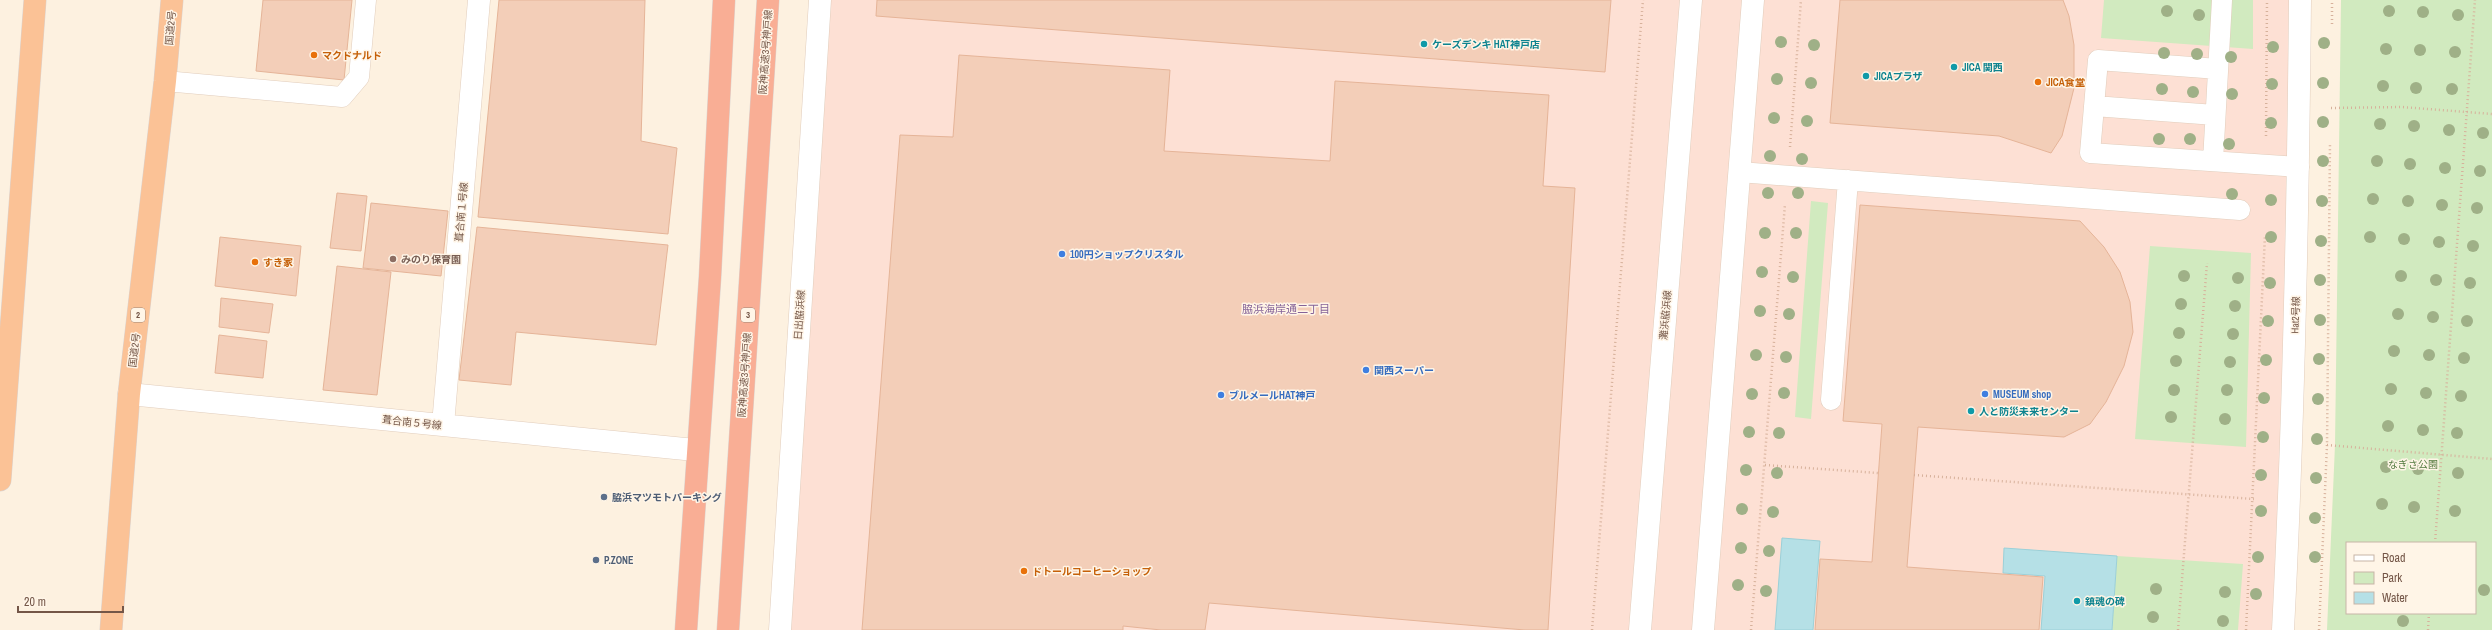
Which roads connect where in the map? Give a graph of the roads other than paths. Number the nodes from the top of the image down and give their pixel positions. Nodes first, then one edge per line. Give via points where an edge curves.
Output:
1 (36, 0) edge
2 (172, 0) edge
3 (366, 0) edge
4 (479, 0) edge
5 (721, 0) edge
6 (724, 0) edge
7 (768, 0) edge
8 (820, 0) edge
9 (1691, 0) edge
10 (1753, 0) edge
11 (2222, 0) edge
12 (2300, 0) edge
13 (2218, 69) junction
14 (165, 81) junction
15 (2094, 106) junction
16 (2215, 115) junction
17 (2213, 161) junction
18 (2299, 167) junction
19 (1739, 172) junction
20 (1848, 180) junction
21 (2240, 210) dead end
22 (4, 387) edge
23 (128, 394) junction
24 (1831, 400) dead end
25 (443, 425) junction
26 (695, 450) junction
27 (0, 480) edge
28 (111, 630) edge
29 (682, 630) edge
30 (686, 630) edge
31 (728, 630) edge
32 (780, 630) edge
33 (1640, 630) edge
34 (1703, 630) edge
35 (2283, 630) edge

1 - 22 highway
2 - 14 highway, 国道2号 / 2
3 - 14 lane via 360,77 342,97
4 - 25 street, 葺合南１号線
5 - 26 street
6 - 30 highway via 710,277
7 - 31 highway, 阪神高速3号神戸線 / 3
8 - 32 street, 日出脇浜線
9 - 33 street, 灘浜脇浜線
10 - 19 street
11 - 13 lane
12 - 18 street, Hat2号線
13 - 15 lane via 2098,60
13 - 16 lane
14 - 23 highway, 国道2号 / 2
15 - 16 lane
15 - 17 lane via 2090,152
16 - 17 lane
17 - 18 lane
18 - 35 street, Hat2号線 via 2290,502
19 - 20 lane
19 - 34 street
20 - 21 lane
20 - 24 lane
22 - 27 highway
23 - 25 street, 葺合南５号線
23 - 28 highway, 国道2号 / 2
25 - 26 street, 葺合南５号線
26 - 29 street

